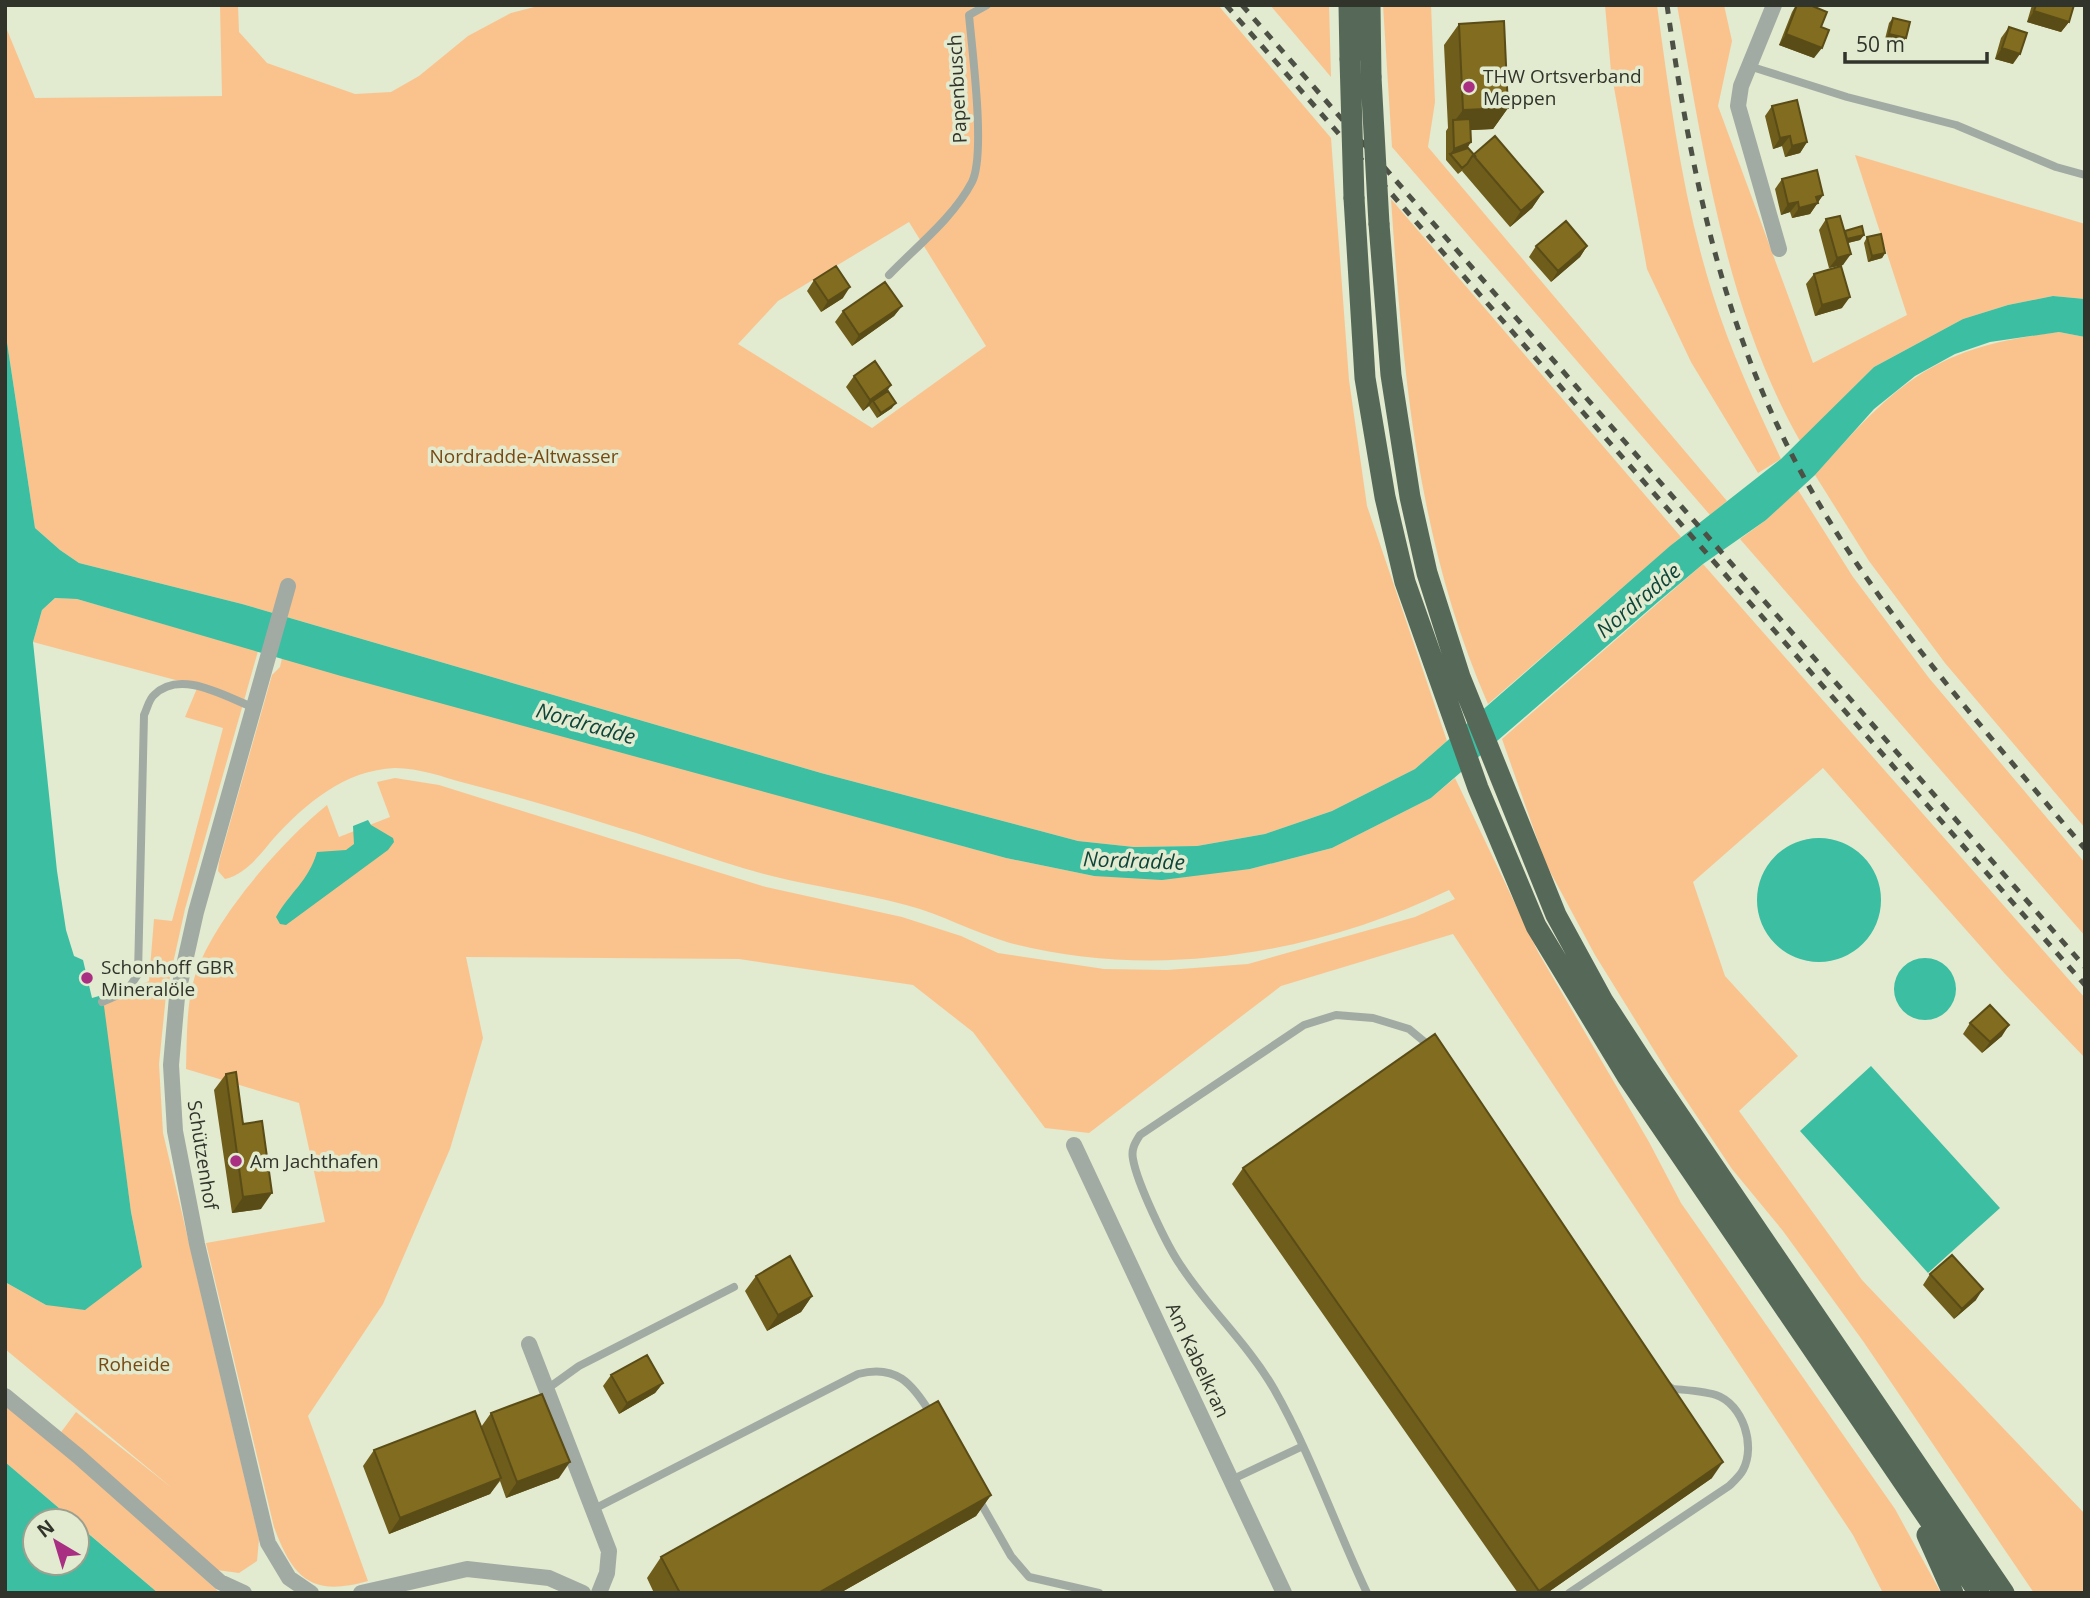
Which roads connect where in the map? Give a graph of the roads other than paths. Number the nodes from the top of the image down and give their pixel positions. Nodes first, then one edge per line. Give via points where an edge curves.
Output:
1 (987, 5) edge
2 (1349, 5) edge
3 (1370, 5) edge
4 (1774, 5) edge
5 (1749, 66) junction
6 (2085, 175) edge
7 (1779, 249) dead end
8 (889, 275) dead end
9 (287, 592) dead end
10 (255, 708) junction
11 (102, 1002) dead end
12 (1441, 1059) edge
13 (1073, 1145) dead end
14 (734, 1287) dead end
15 (529, 1344) dead end
16 (1661, 1381) edge
17 (547, 1389) junction
18 (5, 1396) edge
19 (936, 1422) edge
20 (1303, 1446) junction
21 (1231, 1480) junction
22 (970, 1483) edge
23 (1921, 1505) junction
24 (594, 1509) junction
25 (299, 1590) edge
26 (243, 1593) edge
27 (361, 1593) edge
28 (583, 1593) edge
29 (599, 1593) edge
30 (1099, 1593) edge
31 (1284, 1593) edge
32 (1367, 1593) edge
33 (1569, 1593) edge
34 (1953, 1593) edge
35 (1979, 1593) edge
36 (2004, 1593) edge

1 - 8 lane, Papenbusch via 969,15 978,135 973,180 945,219
2 - 23 highway, bridge via 1365,378 1405,582 1478,788 1536,926 1585,1010
3 - 36 highway, bridge via 1391,375 1410,497 1427,573 1460,677 1498,774 1556,915 1603,1001
4 - 5 street
5 - 6 lane via 1956,125
5 - 7 street via 1738,106
9 - 10 street, Schützenhof
10 - 11 lane via 199,686 172,685 152,695 144,715 138,974 127,991
10 - 25 street, Schützenhof via 196,912 177,997 171,1065 175,1132 197,1244 268,1543
12 - 20 lane via 1409,1029 1373,1018 1336,1014 1304,1025 1140,1135 1133,1145 1141,1182 1178,1263 1239,1338 1273,1388
13 - 21 street, Am Kabelkran
14 - 17 lane via 579,1366
15 - 17 street
16 - 33 lane via 1673,1389 1719,1396 1735,1411 1750,1450 1743,1471 1729,1486
17 - 24 street
18 - 26 street via 220,1582
19 - 24 lane via 902,1378 879,1368 858,1374
20 - 21 lane
20 - 32 lane
21 - 31 street, Am Kabelkran
22 - 30 lane via 1010,1556 1029,1577
23 - 34 highway via 1923,1528
23 - 35 highway
24 - 29 street via 609,1551
27 - 28 street via 467,1569 549,1578

